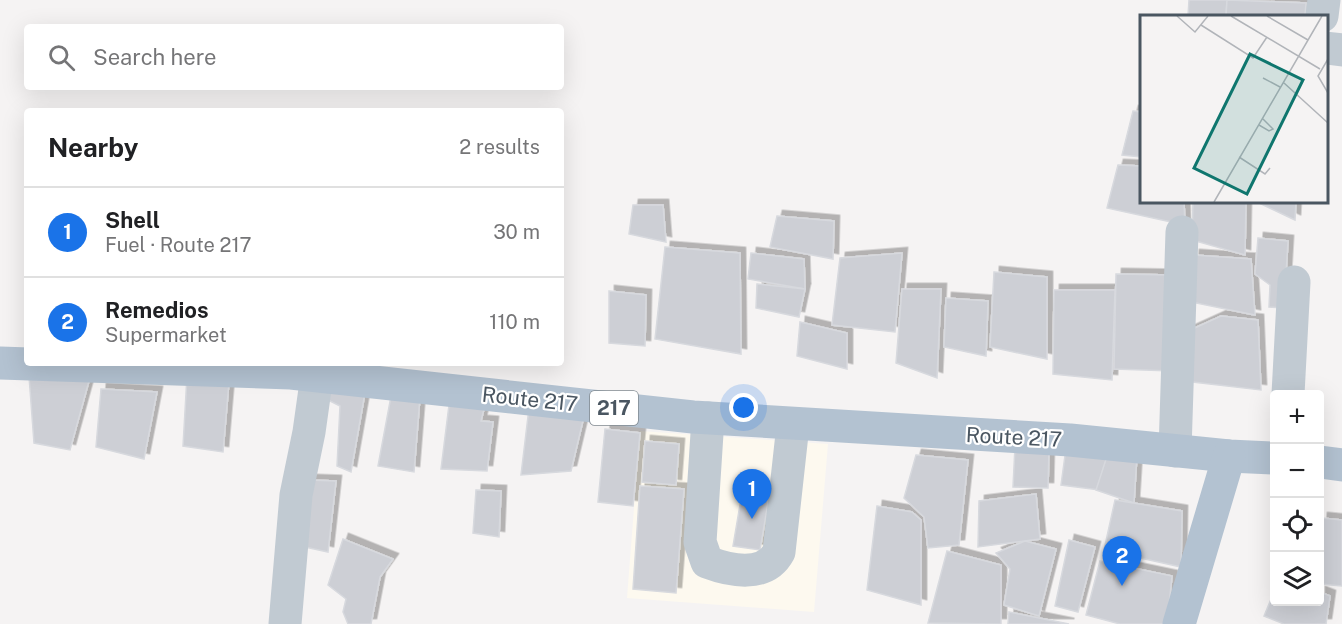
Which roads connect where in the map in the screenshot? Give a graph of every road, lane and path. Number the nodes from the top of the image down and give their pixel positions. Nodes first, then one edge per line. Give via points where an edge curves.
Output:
1 (1324, 0) edge
2 (1322, 15) edge
3 (1327, 48) edge
4 (1342, 50) edge
5 (1182, 232) dead end
6 (1294, 282) dead end
7 (0, 363) edge
8 (24, 364) edge
9 (129, 366) edge
10 (300, 370) edge
11 (1288, 390) edge
12 (708, 418) junction
13 (793, 424) junction
14 (1175, 451) junction
15 (1229, 456) junction
16 (1270, 458) edge
17 (1324, 463) edge
18 (1342, 465) edge
19 (285, 624) edge
20 (1179, 624) edge

1 - 2 street
3 - 4 street
5 - 14 street
6 - 11 street
7 - 8 main road, Route 217 / 217
9 - 10 main road, Route 217 / 217
10 - 12 main road, Route 217 / 217
10 - 19 street via 309,432 296,495
12 - 13 main road, Route 217 / 217
12 - 13 street via 700,542 707,562 741,570 762,568 773,562 779,552
13 - 14 main road, Route 217 / 217 via 1070,440
14 - 15 main road, Route 217 / 217
15 - 16 main road, Route 217 / 217
15 - 20 main road
17 - 18 main road

